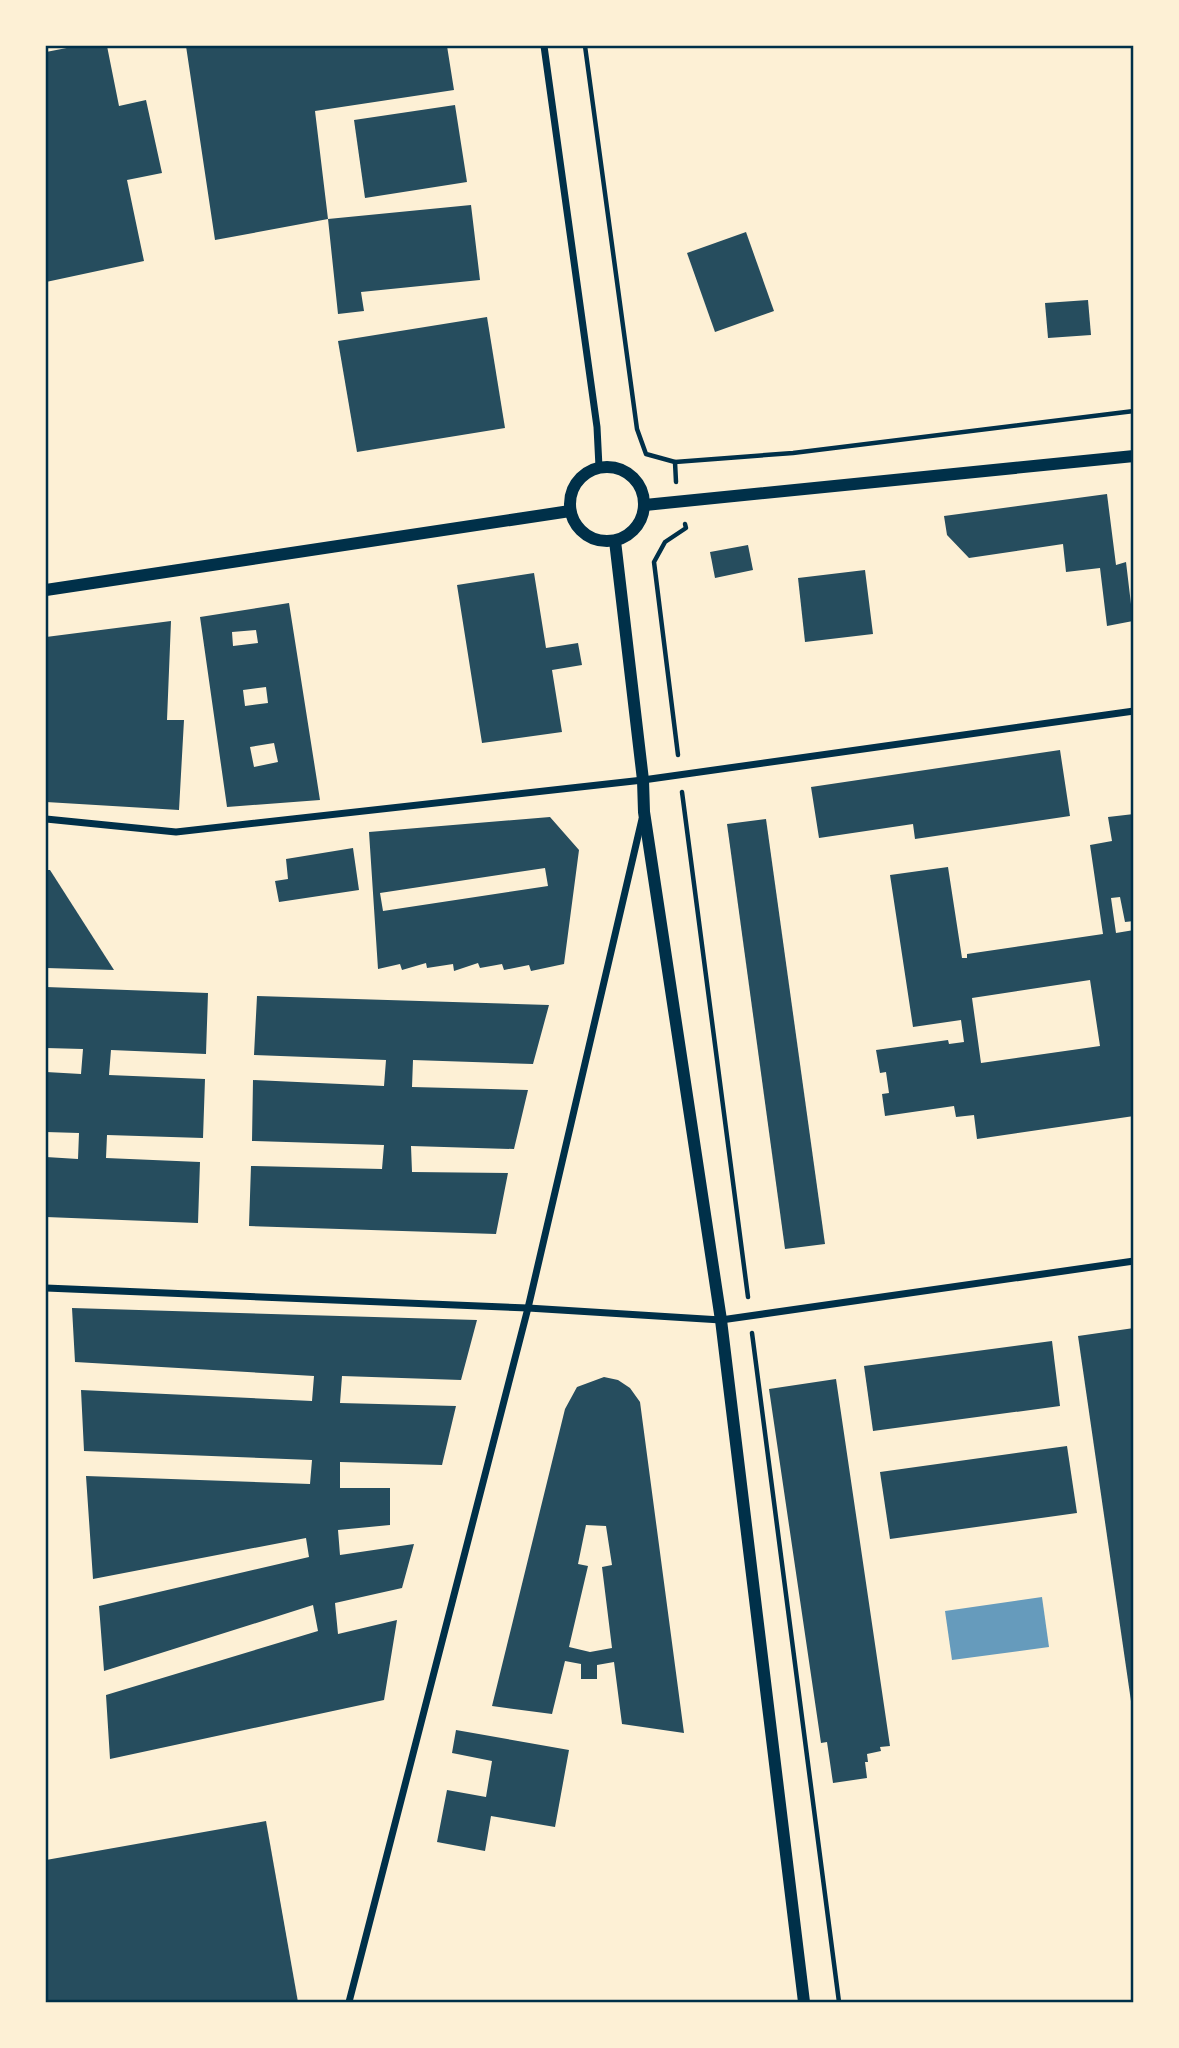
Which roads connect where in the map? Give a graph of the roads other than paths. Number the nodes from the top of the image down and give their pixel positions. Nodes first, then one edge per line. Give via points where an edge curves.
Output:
1 (544, 46) edge
2 (1133, 456) edge
3 (599, 467) junction
4 (645, 505) junction
5 (570, 511) junction
6 (615, 541) junction
7 (46, 590) edge
8 (1133, 711) edge
9 (643, 780) junction
10 (644, 812) junction
11 (46, 819) edge
12 (1133, 1261) edge
13 (46, 1288) edge
14 (528, 1308) junction
15 (721, 1320) junction
16 (349, 2003) edge
17 (804, 2003) edge

1 - 3 street
2 - 4 street
3 - 4 street via 610,466 631,475 644,493
3 - 5 street via 588,471 573,488
4 - 6 street via 636,528
5 - 6 street via 592,538
5 - 7 street
6 - 9 street
8 - 9 street
9 - 10 street
9 - 11 street via 176,832
10 - 14 street
10 - 15 street
12 - 15 street
13 - 14 street
14 - 15 street
14 - 16 street
15 - 17 street

